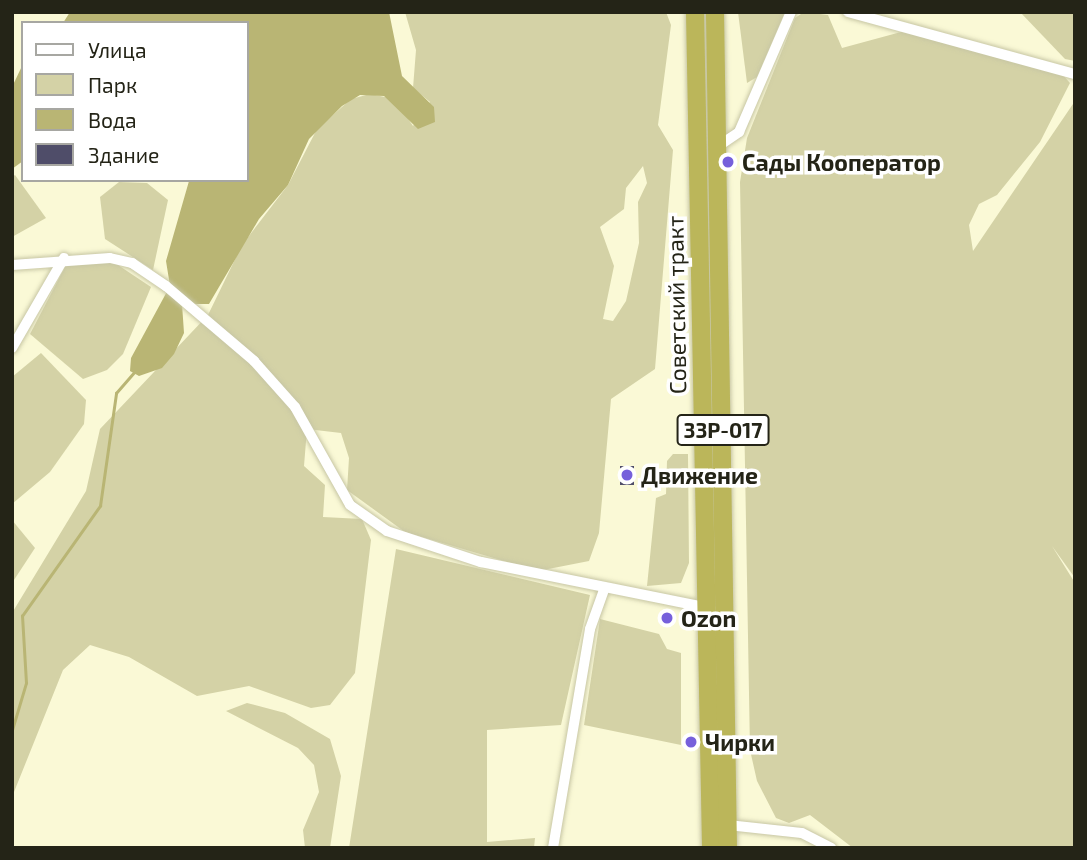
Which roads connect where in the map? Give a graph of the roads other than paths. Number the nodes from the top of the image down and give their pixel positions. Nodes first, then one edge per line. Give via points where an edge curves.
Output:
1 (695, 12) edge
2 (715, 12) edge
3 (791, 12) edge
4 (848, 12) edge
5 (1075, 74) edge
6 (717, 147) junction
7 (64, 258) junction
8 (12, 264) edge
9 (12, 348) edge
10 (604, 590) junction
11 (710, 608) junction
12 (728, 825) junction
13 (553, 848) edge
14 (711, 848) edge
15 (728, 848) edge
16 (831, 848) edge

1 - 11 highway, Советский тракт / 33Р-017
2 - 6 highway, Советский тракт / 33Р-017
3 - 6 street via 739,132
4 - 5 street
6 - 12 highway, Советский тракт / 33Р-017
7 - 8 street
7 - 9 street
7 - 10 street via 132,263 185,301 287,398 350,505 387,531 481,562
10 - 11 street
10 - 13 street via 590,629
11 - 14 highway, Советский тракт / 33Р-017
12 - 15 highway, Советский тракт / 33Р-017
12 - 16 street via 802,833

